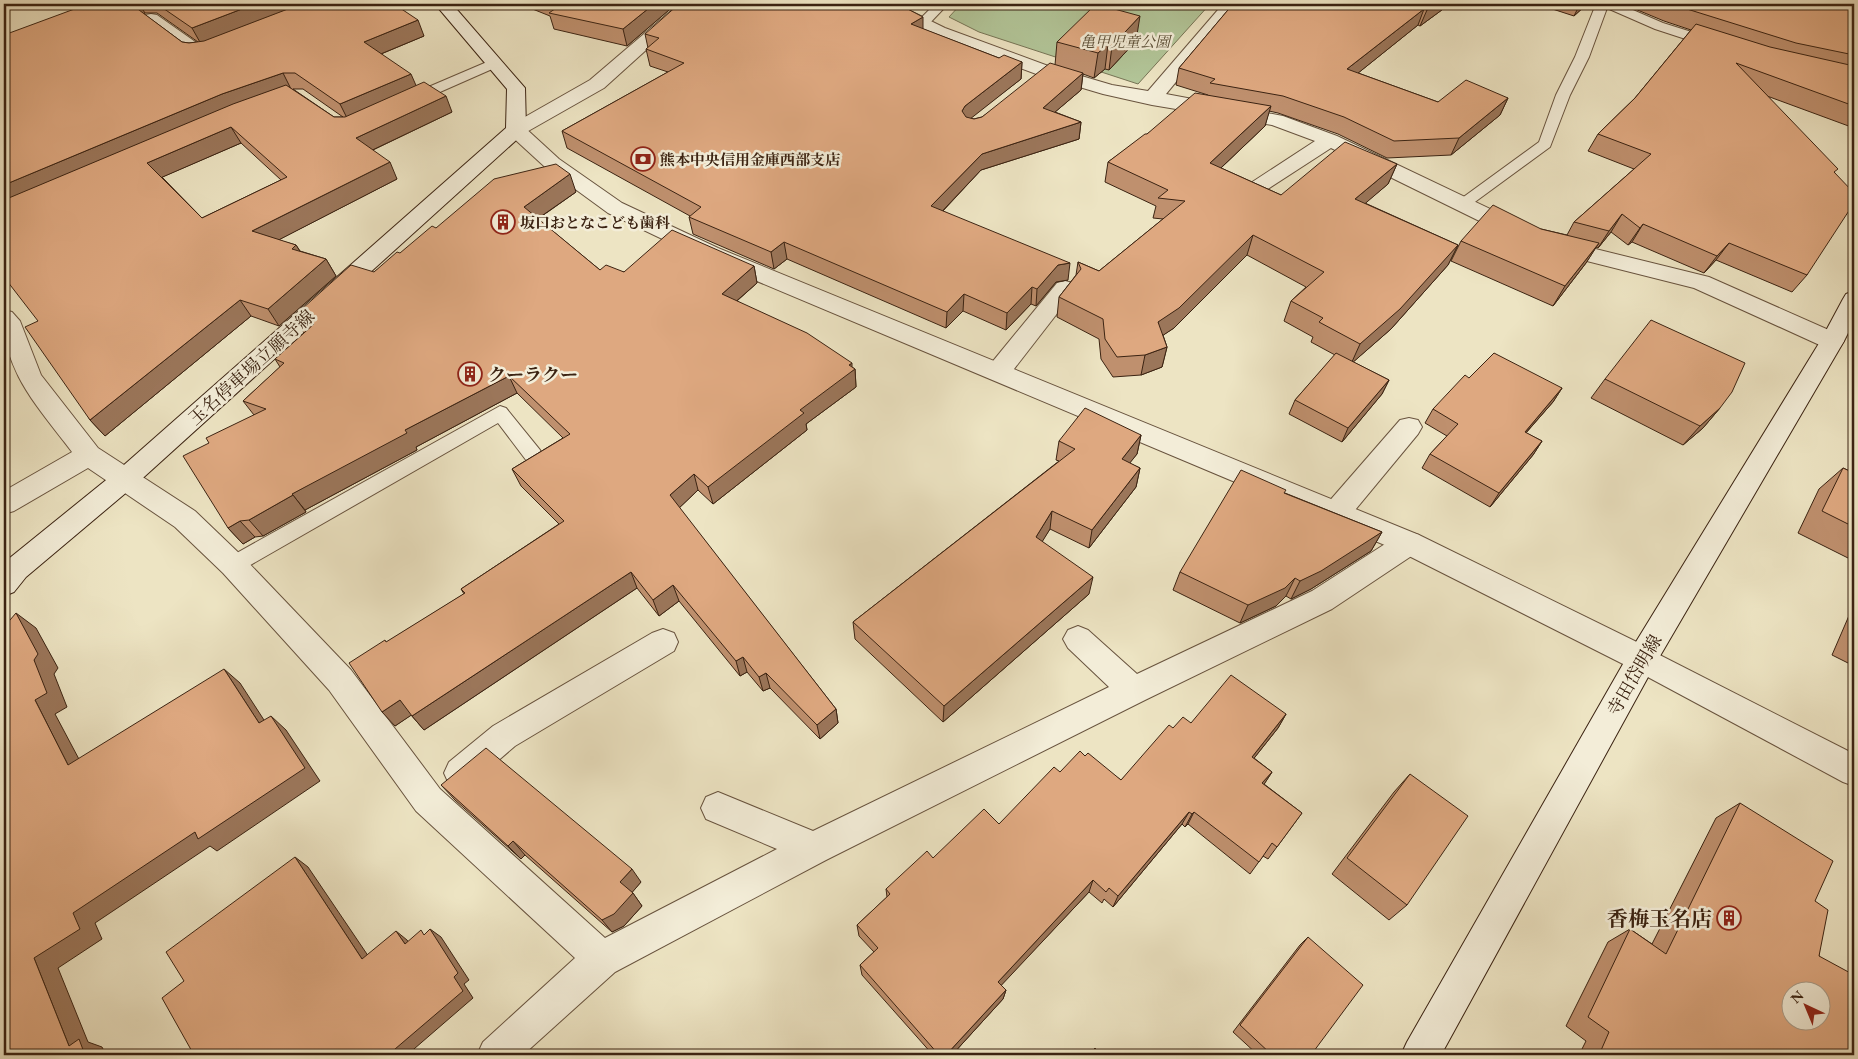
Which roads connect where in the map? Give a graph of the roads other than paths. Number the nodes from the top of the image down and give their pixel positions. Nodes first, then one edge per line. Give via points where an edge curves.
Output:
1 (443, 4) edge
2 (689, 4) edge
3 (883, 4) edge
4 (942, 4) edge
5 (1232, 4) edge
6 (1602, 4) edge
7 (1609, 4) edge
8 (151, 18) edge
9 (924, 23) junction
10 (234, 40) edge
11 (1724, 47) edge
12 (494, 63) junction
13 (1152, 99) junction
14 (397, 106) edge
15 (516, 130) junction
16 (1330, 140) junction
17 (1247, 194) edge
18 (1463, 204) junction
19 (1065, 288) edge
20 (1854, 299) edge
21 (4, 318) edge
22 (1832, 341) junction
23 (11, 348) edge
24 (998, 372) junction
25 (1409, 427) dead end
26 (89, 455) junction
27 (533, 455) edge
28 (125, 480) junction
29 (4, 504) edge
30 (1336, 513) junction
31 (1409, 543) junction
32 (233, 565) junction
33 (4, 584) edge
34 (1078, 638) dead end
35 (663, 642) dead end
36 (1642, 659) junction
37 (1134, 690) junction
38 (1854, 771) edge
39 (428, 800) junction
40 (718, 808) dead end
41 (814, 848) junction
42 (602, 959) junction
43 (496, 1055) edge
44 (1420, 1055) edge

1 - 12 street
2 - 15 street, 玉名停車場立願寺線 via 597,84
3 - 9 street
4 - 9 lane
5 - 13 street
6 - 18 lane via 1546,144
7 - 11 lane via 1659,26
8 - 10 street via 198,52
9 - 13 street via 1038,77
12 - 14 lane
12 - 15 street via 516,88
13 - 16 street via 1276,120
15 - 24 street via 552,164 615,208 710,254
15 - 28 street, 玉名停車場立願寺線
16 - 17 street
16 - 18 street
18 - 22 street via 1538,242 1702,282
19 - 24 street
20 - 22 street, 寺田岱明線
21 - 23 street via 12,327
22 - 36 street, 寺田岱明線
23 - 26 street
24 - 30 street
25 - 30 street
26 - 28 street
26 - 29 street
27 - 32 lane via 500,413
28 - 32 street via 185,519
28 - 33 street, 玉名停車場立願寺線 via 16,569
30 - 31 street
31 - 36 street
31 - 37 street via 1322,600
32 - 39 street via 340,680
34 - 37 street
35 - 39 street via 504,736
36 - 38 street
36 - 44 street, 寺田岱明線
37 - 41 street
39 - 42 street
40 - 41 street
41 - 42 street
42 - 43 street

